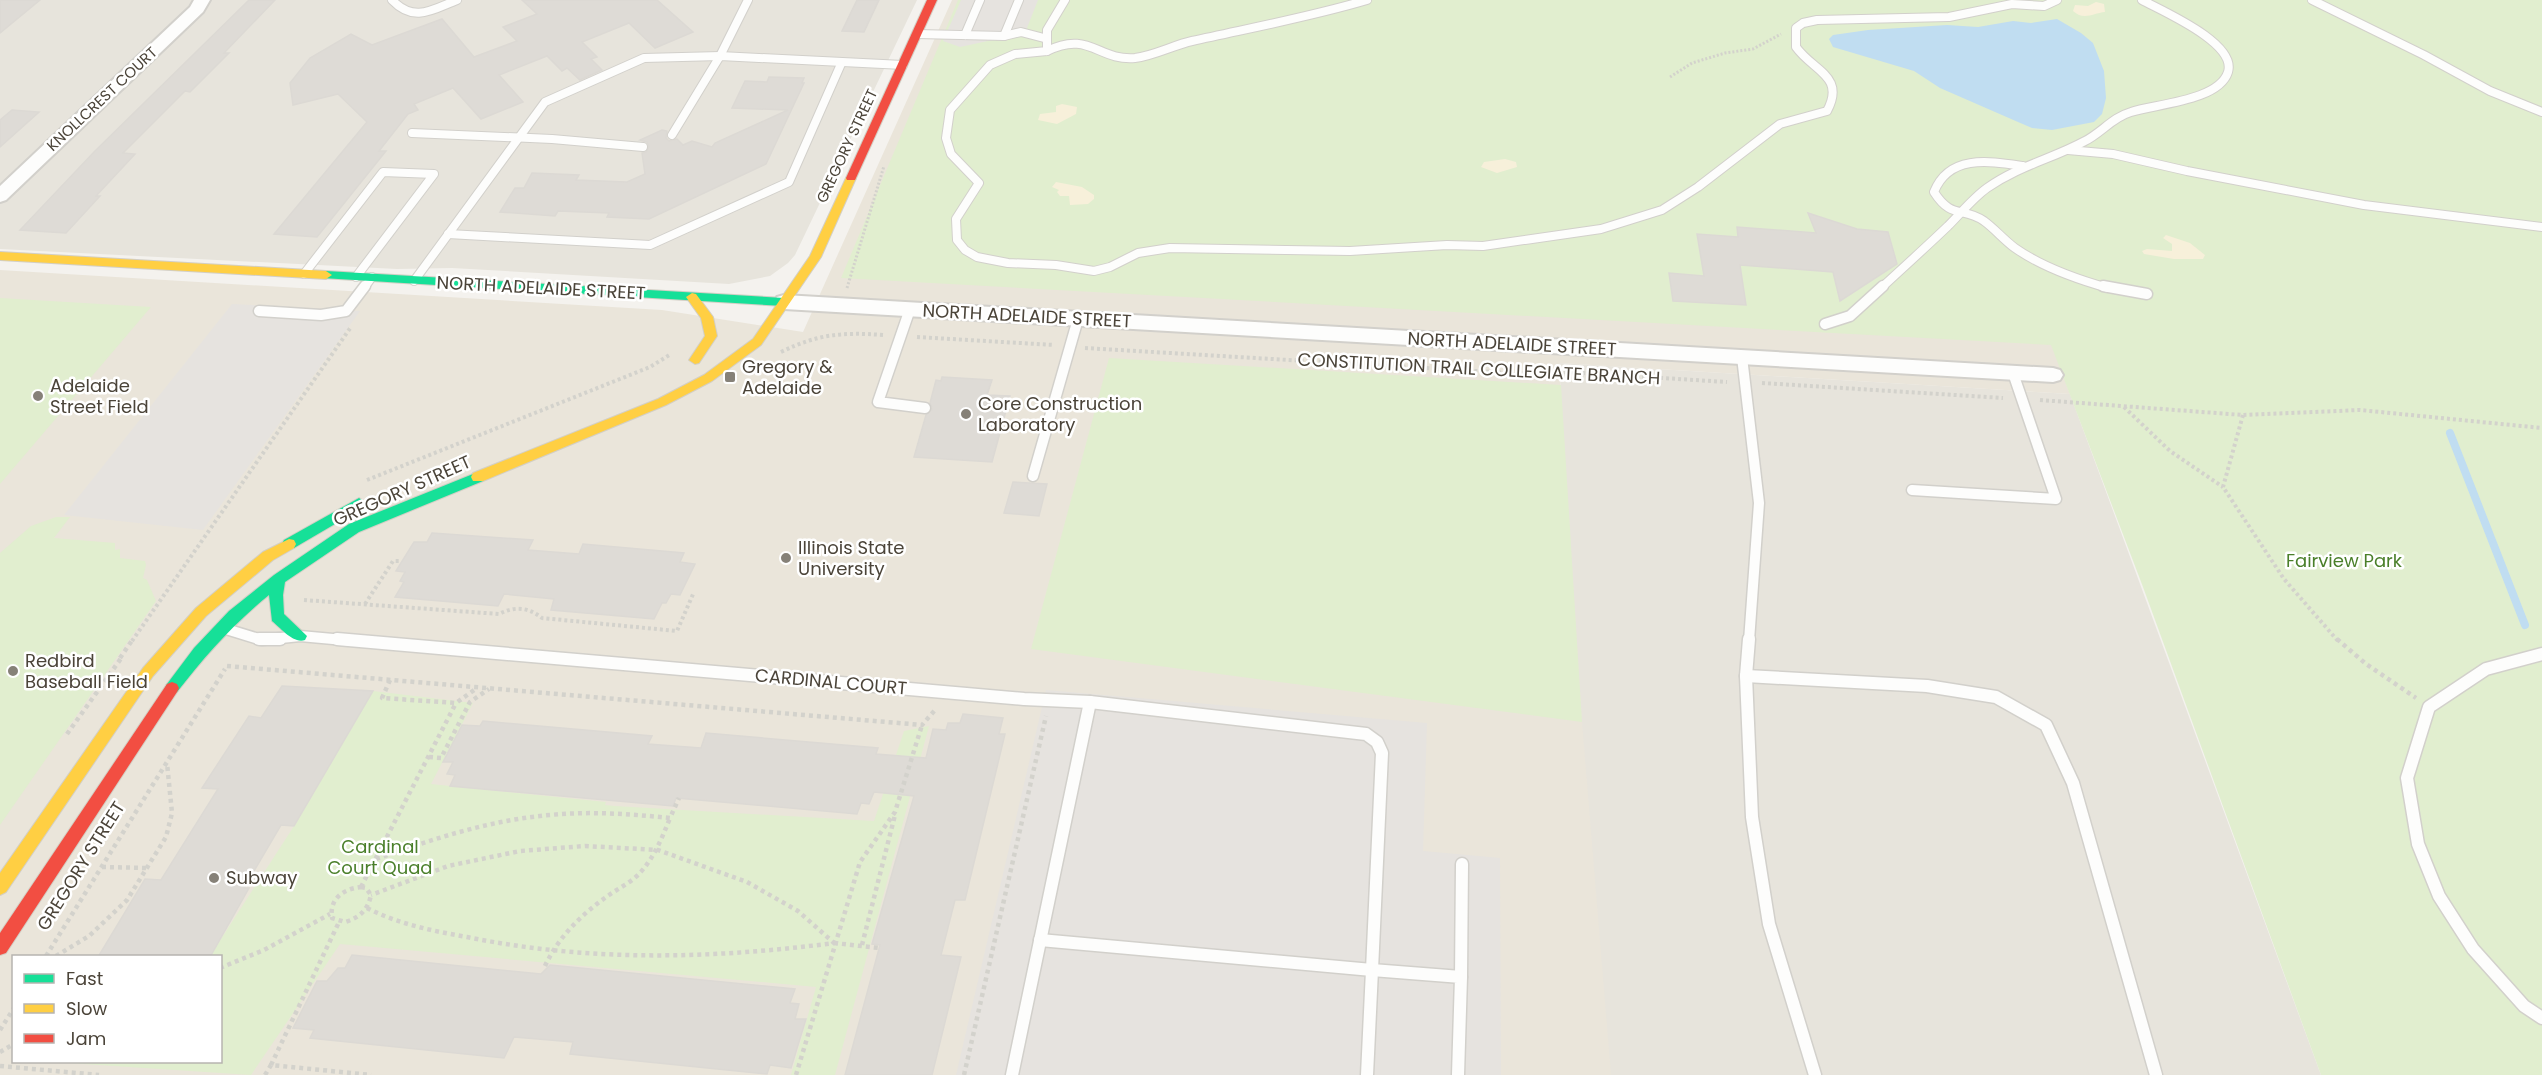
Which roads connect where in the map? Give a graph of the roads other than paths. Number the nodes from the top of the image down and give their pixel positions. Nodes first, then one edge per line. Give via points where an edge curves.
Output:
1 (202, 0) edge
2 (392, 0) edge
3 (457, 0) edge
4 (748, 0) edge
5 (932, 0) edge
6 (980, 0) edge
7 (1019, 0) edge
8 (1065, 0) edge
9 (1366, 0) edge
10 (2057, 0) edge
11 (2142, 0) edge
12 (2312, 0) edge
13 (916, 34) junction
14 (965, 35) junction
15 (1004, 36) junction
16 (1044, 38) junction
17 (1047, 51) junction
18 (720, 56) junction
19 (841, 64) junction
20 (903, 65) junction
21 (2542, 112) edge
22 (412, 133) dead end
23 (672, 135) dead end
24 (518, 138) junction
25 (643, 147) dead end
26 (2065, 150) junction
27 (2023, 166) junction
28 (0, 196) edge
29 (1958, 214) junction
30 (2542, 227) edge
31 (448, 234) junction
32 (0, 256) edge
33 (304, 274) junction
34 (356, 277) junction
35 (372, 277) junction
36 (414, 281) junction
37 (2147, 294) dead end
38 (692, 297) junction
39 (784, 302) junction
40 (910, 309) junction
41 (259, 311) dead end
42 (757, 318) dead end
43 (1078, 319) junction
44 (1825, 324) dead end
45 (724, 339) dead end
46 (1742, 357) junction
47 (2013, 373) junction
48 (2053, 375) dead end
49 (925, 408) dead end
50 (1033, 476) dead end
51 (1912, 490) dead end
52 (374, 496) dead end
53 (279, 579) junction
54 (212, 620) junction
55 (300, 636) junction
56 (2542, 654) edge
57 (1746, 676) junction
58 (1090, 702) junction
59 (1462, 864) dead end
60 (0, 887) edge
61 (1040, 940) junction
62 (0, 947) edge
63 (1372, 970) junction
64 (1461, 977) junction
65 (2542, 1018) edge
66 (1012, 1075) edge
67 (1367, 1075) edge
68 (1458, 1075) edge
69 (1815, 1075) edge
70 (2156, 1075) edge

1 - 28 street, KNOLLCREST COURT
2 - 3 lane via 400,10 414,15
4 - 18 lane
5 - 13 main road, GREGORY STREET
6 - 14 lane
7 - 15 lane
8 - 16 lane
9 - 17 lane via 1134,58 1077,43 1061,42
10 - 17 lane via 2044,6 2012,4 1949,17 1803,23 1796,28 1795,44 1835,89 1834,101 1827,111 1780,124 1662,210 1601,229 1483,246 1350,251 1170,248 1140,252 1089,272 984,260 963,247 957,237 955,225 961,207 979,183 951,154 946,138 950,110 990,64 1015,54
11 - 26 lane via 2194,28 2216,45 2226,57 2228,73 2201,96 2130,112 2095,136
12 - 21 lane via 2490,91
13 - 14 lane
13 - 20 main road, GREGORY STREET
14 - 15 lane
15 - 16 lane via 1024,31
16 - 17 lane
18 - 19 lane
18 - 23 lane
18 - 24 lane via 644,58 545,102
19 - 20 lane
19 - 31 lane via 789,182 650,245
20 - 39 main road, GREGORY STREET via 815,257
22 - 24 lane
24 - 25 lane
24 - 31 lane
26 - 27 lane
26 - 30 lane via 2113,154 2364,205
27 - 29 lane via 1986,189
27 - 29 lane via 1967,163 1948,171 1936,183 1934,192 1941,204
29 - 37 lane via 1984,220 2019,251 2047,264 2109,289
29 - 44 lane via 1850,316
31 - 36 lane
32 - 33 main road, NORTH ADELAIDE STREET
33 - 34 main road, NORTH ADELAIDE STREET
33 - 34 lane via 383,172 434,174
34 - 35 main road, NORTH ADELAIDE STREET
35 - 36 main road, NORTH ADELAIDE STREET
35 - 41 lane via 346,311 321,315
36 - 38 main road, NORTH ADELAIDE STREET
38 - 39 main road, NORTH ADELAIDE STREET
38 - 45 main road via 707,317 711,336 691,362
39 - 40 street, NORTH ADELAIDE STREET
39 - 42 main road, GREGORY STREET
39 - 53 main road, GREGORY STREET via 757,342 708,378 662,402 354,528
40 - 43 street, NORTH ADELAIDE STREET
40 - 49 lane via 878,402
43 - 46 street, NORTH ADELAIDE STREET
43 - 50 lane
46 - 47 street, NORTH ADELAIDE STREET
46 - 57 lane via 1759,503
47 - 48 street, NORTH ADELAIDE STREET
47 - 51 lane via 2056,499
52 - 54 main road, GREGORY STREET via 268,556
53 - 54 main road, GREGORY STREET
53 - 55 main road via 278,617
54 - 55 lane, CARDINAL COURT via 247,639 271,641
54 - 60 main road, GREGORY STREET via 148,672
54 - 62 main road, GREGORY STREET via 173,686
55 - 58 lane, CARDINAL COURT
56 - 65 lane via 2486,669 2429,707 2407,778 2418,844 2439,896 2473,949 2524,1006
57 - 69 lane via 1752,817 1769,924
57 - 70 lane via 1927,686 1996,697 2046,726 2073,783
58 - 61 lane
58 - 63 lane, CARDINAL COURT via 1366,734 1377,742 1382,753
59 - 64 lane
61 - 63 lane
61 - 66 lane
63 - 64 lane
63 - 67 lane, CARDINAL COURT
64 - 68 lane

